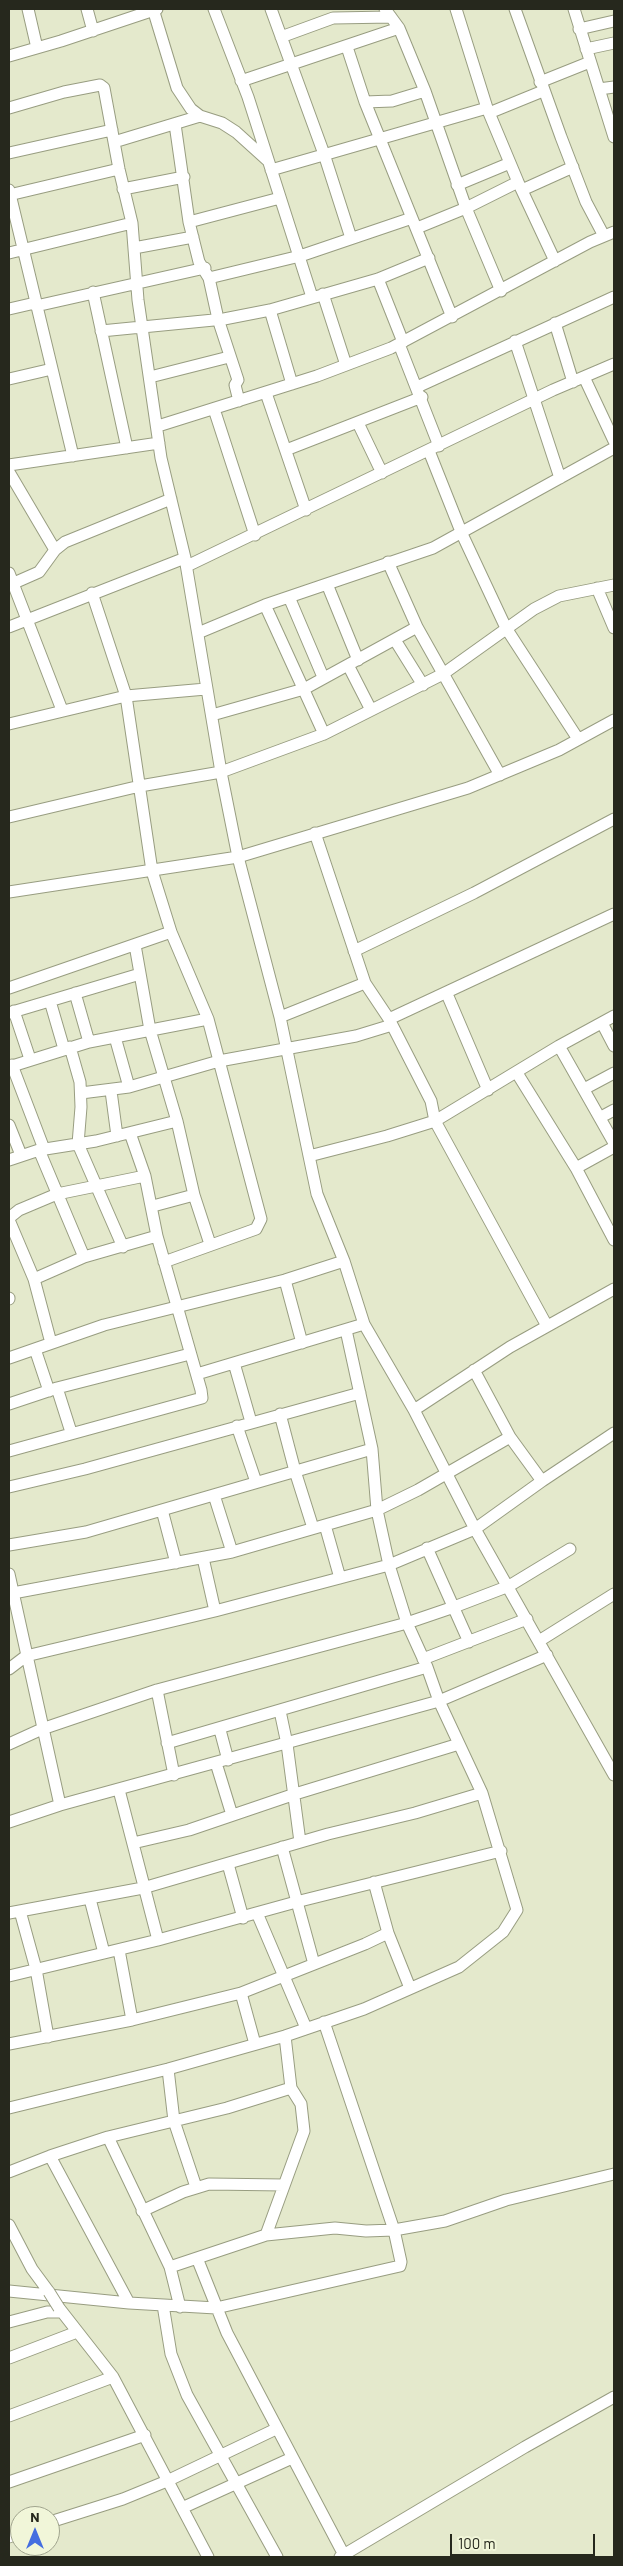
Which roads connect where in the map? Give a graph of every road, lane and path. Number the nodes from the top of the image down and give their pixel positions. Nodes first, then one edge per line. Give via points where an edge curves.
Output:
1 (28, 9) edge
2 (87, 9) edge
3 (155, 9) edge
4 (214, 9) edge
5 (271, 9) edge
6 (456, 9) edge
7 (515, 9) edge
8 (574, 9) edge
9 (388, 13) edge
10 (614, 21) edge
11 (399, 28) junction
12 (579, 29) junction
13 (93, 31) junction
14 (281, 36) junction
15 (614, 43) edge
16 (347, 46) junction
17 (37, 48) junction
18 (586, 49) junction
19 (9, 56) edge
20 (590, 62) junction
21 (293, 66) junction
22 (242, 81) junction
23 (541, 86) junction
24 (614, 87) edge
25 (599, 89) junction
26 (425, 91) junction
27 (365, 102) junction
28 (9, 108) edge
29 (488, 111) junction
30 (200, 116) junction
31 (175, 124) junction
32 (435, 125) junction
33 (112, 130) junction
34 (614, 137) edge
35 (380, 140) junction
36 (114, 142) junction
37 (9, 153) edge
38 (324, 154) junction
39 (510, 163) junction
40 (269, 165) junction
41 (573, 167) junction
42 (118, 168) junction
43 (184, 177) junction
44 (457, 185) junction
45 (520, 186) junction
46 (124, 189) junction
47 (9, 193) edge
48 (280, 198) junction
49 (466, 208) junction
50 (189, 222) junction
51 (415, 223) junction
52 (132, 224) junction
53 (609, 234) edge
54 (193, 237) junction
55 (352, 238) junction
56 (134, 248) junction
57 (22, 250) junction
58 (9, 253) edge
59 (300, 256) junction
60 (429, 258) junction
61 (555, 261) junction
62 (207, 273) junction
63 (378, 279) junction
64 (137, 282) junction
65 (501, 291) junction
66 (93, 292) junction
67 (318, 295) junction
68 (614, 298) edge
69 (35, 304) junction
70 (9, 310) edge
71 (270, 310) junction
72 (452, 317) junction
73 (218, 319) junction
74 (555, 323) junction
75 (141, 327) junction
76 (101, 331) junction
77 (515, 341) junction
78 (401, 343) junction
79 (229, 357) junction
80 (614, 364) edge
81 (346, 365) junction
82 (52, 370) junction
83 (150, 377) junction
84 (9, 379) edge
85 (579, 379) junction
86 (292, 384) junction
87 (419, 392) junction
88 (266, 393) junction
89 (533, 400) junction
90 (239, 401) junction
91 (214, 409) junction
92 (358, 423) junction
93 (158, 426) junction
94 (614, 441) edge
95 (159, 443) junction
96 (127, 448) junction
97 (614, 448) edge
98 (434, 449) junction
99 (286, 450) junction
100 (73, 456) junction
101 (9, 465) edge
102 (9, 472) edge
103 (382, 474) junction
104 (560, 478) junction
105 (170, 499) junction
106 (306, 510) junction
107 (462, 534) junction
108 (255, 535) junction
109 (56, 550) junction
110 (186, 562) junction
111 (388, 562) junction
112 (11, 578) edge
113 (327, 584) junction
114 (614, 586) edge
115 (597, 588) junction
116 (92, 593) junction
117 (289, 597) junction
118 (265, 605) junction
119 (27, 619) junction
120 (9, 627) edge
121 (417, 627) junction
122 (506, 628) junction
123 (614, 628) edge
124 (198, 632) junction
125 (395, 640) junction
126 (353, 662) junction
127 (443, 674) junction
128 (323, 677) junction
129 (423, 684) junction
130 (206, 689) junction
131 (304, 689) junction
132 (126, 696) junction
133 (62, 710) junction
134 (371, 710) junction
135 (212, 715) junction
136 (614, 720) edge
137 (9, 724) edge
138 (324, 734) junction
139 (578, 739) junction
140 (221, 772) junction
141 (500, 774) junction
142 (140, 786) junction
143 (9, 817) edge
144 (614, 819) edge
145 (315, 833) junction
146 (238, 857) junction
147 (152, 871) junction
148 (9, 891) edge
149 (614, 914) edge
150 (171, 932) junction
151 (135, 945) junction
152 (354, 951) junction
153 (140, 974) junction
154 (365, 984) junction
155 (9, 988) edge
156 (75, 993) junction
157 (447, 994) junction
158 (50, 1000) junction
159 (11, 1012) edge
160 (614, 1016) edge
161 (280, 1017) junction
162 (208, 1019) junction
163 (390, 1022) junction
164 (602, 1023) junction
165 (150, 1030) junction
166 (115, 1037) junction
167 (89, 1042) junction
168 (559, 1046) junction
169 (614, 1046) edge
170 (67, 1048) junction
171 (287, 1050) junction
172 (30, 1058) junction
173 (219, 1061) junction
174 (10, 1066) edge
175 (517, 1073) junction
176 (614, 1073) edge
177 (164, 1078) junction
178 (129, 1087) junction
179 (584, 1089) junction
180 (488, 1090) junction
181 (111, 1091) junction
182 (81, 1093) junction
183 (614, 1110) edge
184 (601, 1117) junction
185 (177, 1121) junction
186 (436, 1121) junction
187 (9, 1124) edge
188 (130, 1133) junction
189 (117, 1136) junction
190 (614, 1143) edge
191 (78, 1144) junction
192 (614, 1147) edge
193 (42, 1149) junction
194 (21, 1155) junction
195 (309, 1156) junction
196 (9, 1160) edge
197 (576, 1168) junction
198 (145, 1176) junction
199 (96, 1184) junction
200 (57, 1194) junction
201 (194, 1195) junction
202 (153, 1206) junction
203 (9, 1219) edge
204 (610, 1223) edge
205 (157, 1236) junction
206 (614, 1240) edge
207 (210, 1244) junction
208 (123, 1247) junction
209 (84, 1257) junction
210 (344, 1261) junction
211 (164, 1262) junction
212 (34, 1279) junction
213 (285, 1280) junction
214 (614, 1289) edge
215 (176, 1306) junction
216 (364, 1324) junction
217 (547, 1326) junction
218 (346, 1330) junction
219 (51, 1343) junction
220 (302, 1343) junction
221 (35, 1349) junction
222 (190, 1354) junction
223 (9, 1358) edge
224 (234, 1363) junction
225 (474, 1370) junction
226 (197, 1374) junction
227 (53, 1390) junction
228 (360, 1392) junction
229 (9, 1404) edge
230 (414, 1410) junction
231 (280, 1414) junction
232 (251, 1422) junction
233 (237, 1426) junction
234 (70, 1432) junction
235 (614, 1433) edge
236 (510, 1438) junction
237 (372, 1449) junction
238 (9, 1451) edge
239 (295, 1471) junction
240 (448, 1474) junction
241 (542, 1481) junction
242 (256, 1482) junction
243 (9, 1487) edge
244 (214, 1495) junction
245 (162, 1510) junction
246 (377, 1510) junction
247 (319, 1527) junction
248 (475, 1529) junction
249 (9, 1545) edge
250 (427, 1548) junction
251 (570, 1549) dead end
252 (232, 1552) junction
253 (203, 1558) junction
254 (176, 1563) junction
255 (389, 1565) junction
256 (9, 1574) edge
257 (340, 1578) junction
258 (509, 1586) junction
259 (13, 1593) junction
260 (614, 1594) edge
261 (454, 1608) junction
262 (215, 1611) junction
263 (527, 1619) junction
264 (407, 1623) junction
265 (9, 1633) edge
266 (22, 1634) junction
267 (539, 1641) junction
268 (469, 1642) junction
269 (547, 1655) junction
270 (26, 1656) junction
271 (425, 1663) junction
272 (9, 1670) edge
273 (157, 1690) junction
274 (439, 1700) junction
275 (280, 1712) junction
276 (42, 1729) junction
277 (220, 1730) junction
278 (167, 1743) junction
279 (9, 1744) edge
280 (287, 1744) junction
281 (459, 1744) junction
282 (222, 1762) junction
283 (614, 1774) edge
284 (174, 1775) junction
285 (119, 1790) junction
286 (482, 1793) junction
287 (295, 1794) junction
288 (60, 1805) junction
289 (232, 1815) junction
290 (9, 1822) edge
291 (133, 1842) junction
292 (300, 1842) junction
293 (282, 1847) junction
294 (501, 1851) junction
295 (228, 1864) junction
296 (374, 1882) junction
297 (143, 1888) junction
298 (90, 1898) junction
299 (296, 1902) junction
300 (14, 1912) edge
301 (257, 1913) junction
302 (243, 1918) junction
303 (388, 1933) junction
304 (158, 1940) junction
305 (119, 1950) junction
306 (104, 1953) junction
307 (314, 1964) junction
308 (36, 1969) junction
309 (9, 1976) edge
310 (283, 1976) junction
311 (410, 1988) junction
312 (240, 1993) junction
313 (132, 2020) junction
314 (324, 2022) junction
315 (306, 2028) junction
316 (285, 2036) junction
317 (48, 2037) junction
318 (9, 2044) edge
319 (256, 2044) junction
320 (168, 2069) junction
321 (291, 2088) junction
322 (9, 2108) edge
323 (174, 2121) junction
324 (108, 2138) junction
325 (50, 2156) junction
326 (9, 2172) edge
327 (614, 2174) edge
328 (284, 2185) junction
329 (196, 2187) junction
330 (142, 2211) junction
331 (9, 2225) edge
332 (394, 2230) junction
333 (266, 2235) junction
334 (197, 2258) junction
335 (170, 2267) junction
336 (9, 2291) edge
337 (128, 2303) junction
338 (163, 2305) junction
339 (180, 2307) junction
340 (216, 2308) junction
341 (60, 2310) junction
342 (9, 2322) edge
343 (77, 2332) junction
344 (9, 2358) edge
345 (113, 2377) junction
346 (614, 2397) edge
347 (9, 2416) edge
348 (276, 2428) junction
349 (144, 2435) junction
350 (221, 2455) junction
351 (292, 2458) junction
352 (10, 2478) edge
353 (167, 2481) junction
354 (235, 2483) junction
355 (182, 2508) junction
356 (60, 2519) edge
357 (342, 2556) edge
358 (208, 2557) edge
359 (277, 2557) edge

1 - 17 street
2 - 13 street
3 - 13 street
3 - 30 street via 177,88 191,109
4 - 22 street
5 - 14 street
6 - 29 street
7 - 23 street
8 - 12 street
9 - 11 street
9 - 14 street via 333,18
10 - 12 street
11 - 16 street
11 - 26 street
12 - 18 street
13 - 17 street
14 - 21 street
15 - 18 street
16 - 21 street
16 - 27 street
17 - 19 street
18 - 20 street
20 - 23 street
20 - 25 street
21 - 22 street
21 - 38 street
22 - 40 street
23 - 29 street
23 - 41 street
24 - 25 street
25 - 34 street
26 - 27 street via 392,101
26 - 32 street
27 - 35 street
28 - 33 street via 100,85 104,88
29 - 32 street
29 - 39 street
30 - 31 street
30 - 40 street via 236,132
31 - 36 street
31 - 43 street
32 - 35 street
32 - 44 street
33 - 36 street
33 - 37 street
35 - 38 street
35 - 51 street
36 - 42 street
38 - 40 street
38 - 55 street
39 - 44 street
39 - 45 street
40 - 48 street
41 - 45 street
41 - 53 street via 586,202
42 - 46 street
42 - 47 street
43 - 46 street
43 - 50 street
44 - 49 street
45 - 49 street
45 - 61 street
46 - 52 street
47 - 57 street
48 - 50 street
48 - 59 street
49 - 51 street
49 - 65 street
50 - 54 street
51 - 55 street
51 - 60 street
52 - 56 street
52 - 57 street
53 - 61 street
54 - 56 street
54 - 62 street via 199,262
55 - 59 street
56 - 64 street
57 - 58 street
57 - 69 street
59 - 62 street
59 - 67 street
60 - 63 street
60 - 72 street
61 - 65 street
62 - 64 street
62 - 73 street
63 - 67 street
63 - 78 street
64 - 66 street
64 - 75 street
65 - 72 street
66 - 69 street
66 - 76 street
67 - 71 street
67 - 81 street
68 - 74 street
69 - 70 street
69 - 82 street
71 - 73 street
71 - 86 street
72 - 78 street
73 - 75 street
73 - 79 street
74 - 77 street
74 - 85 street
75 - 76 street
75 - 83 street
76 - 96 street
77 - 87 street
77 - 89 street
78 - 81 street
78 - 87 street
79 - 83 street
79 - 90 street via 238,380 235,385
80 - 85 street
81 - 86 street
82 - 84 street
82 - 100 street
83 - 93 street
85 - 89 street
85 - 94 street
86 - 88 street
87 - 92 street
87 - 98 street
88 - 90 street
88 - 99 street
89 - 98 street
89 - 104 street
90 - 91 street
91 - 93 street
91 - 108 street
92 - 99 street
92 - 103 street
93 - 95 street
95 - 96 street
95 - 105 street
96 - 100 street
97 - 104 street
98 - 103 street
98 - 107 street
99 - 106 street
100 - 101 street
102 - 109 street
103 - 106 street
104 - 107 street
105 - 109 street via 66,542
105 - 110 street
106 - 108 street
107 - 111 street via 433,548
107 - 122 street
108 - 110 street
109 - 112 street via 38,572
110 - 116 street
110 - 124 street
111 - 113 street
111 - 121 street
112 - 119 street
113 - 117 street
113 - 126 street
114 - 115 street
115 - 122 street via 559,596 534,608
115 - 123 street
116 - 119 street
116 - 132 street
117 - 118 street
117 - 128 street
118 - 124 street
118 - 131 street
119 - 120 street
119 - 133 street
121 - 125 street
121 - 127 street
122 - 127 street
122 - 139 street
124 - 130 street
125 - 126 street
125 - 129 street
126 - 128 street
126 - 134 street
127 - 129 street
127 - 141 street
128 - 131 street
129 - 134 street
130 - 132 street
130 - 135 street
131 - 135 street
131 - 138 street
132 - 133 street
132 - 142 street
133 - 137 street
134 - 138 street
135 - 140 street
136 - 139 street
138 - 140 street
139 - 141 street
140 - 142 street
140 - 146 street
141 - 145 street via 468,788
142 - 143 street
142 - 147 street
144 - 152 street via 474,893
145 - 146 street
145 - 152 street
146 - 147 street
146 - 161 street
147 - 148 street
147 - 150 street
149 - 157 street
150 - 151 street
150 - 162 street
151 - 153 street
151 - 155 street
152 - 154 street
153 - 156 street
153 - 165 street
154 - 161 street
154 - 163 street
156 - 158 street
156 - 167 street
157 - 163 street
157 - 180 street
158 - 159 street
158 - 170 street
159 - 172 street
160 - 164 street
161 - 171 street
162 - 165 street
162 - 173 street
163 - 171 street via 356,1036
163 - 186 street via 424,1088
164 - 168 street
164 - 169 street
165 - 166 street
165 - 177 street
166 - 167 street
166 - 178 street
167 - 170 street
168 - 175 street
168 - 179 street
170 - 172 street
170 - 182 street
171 - 173 street
171 - 195 street
172 - 174 street
173 - 177 street
173 - 207 street via 260,1219 256,1229
174 - 193 street
175 - 180 street
175 - 197 street
176 - 179 street
177 - 178 street
177 - 185 street
178 - 181 street
179 - 184 street
180 - 186 street
181 - 182 street
181 - 189 street
182 - 191 street
183 - 184 street
184 - 190 street
185 - 188 street
185 - 201 street
186 - 195 street
186 - 217 street
187 - 194 street
188 - 189 street
188 - 198 street
189 - 191 street
191 - 193 street
191 - 199 street
192 - 197 street
193 - 194 street
193 - 200 street
194 - 196 street
195 - 210 street via 317,1194
197 - 204 street
198 - 199 street
198 - 202 street
199 - 200 street
199 - 208 street
200 - 203 street via 19,1210
200 - 209 street
201 - 202 street
201 - 207 street
202 - 205 street
203 - 212 street
204 - 206 street
205 - 208 street
205 - 211 street
207 - 211 street
208 - 209 street
209 - 212 street
210 - 213 street
210 - 216 street
211 - 215 street
212 - 219 street
213 - 215 street
213 - 220 street
214 - 217 street
215 - 219 street
215 - 222 street
216 - 218 street
216 - 230 street
217 - 225 street
218 - 220 street
218 - 228 street
219 - 221 street
220 - 224 street
221 - 223 street
221 - 227 street
222 - 226 street
222 - 227 street
224 - 226 street
224 - 232 street
225 - 230 street
225 - 236 street
226 - 234 street via 202,1394 198,1400
227 - 229 street
227 - 234 street
228 - 231 street
228 - 237 street
230 - 240 street
231 - 232 street
231 - 239 street
232 - 233 street
233 - 242 street
233 - 243 street
234 - 238 street
235 - 241 street
236 - 240 street
236 - 241 street
237 - 239 street
237 - 246 street
239 - 242 street
239 - 247 street
240 - 246 street
240 - 248 street
241 - 248 street
242 - 244 street
244 - 245 street
244 - 252 street
245 - 249 street via 86,1532
245 - 254 street
246 - 247 street
246 - 255 street
247 - 252 street
247 - 257 street
248 - 250 street
248 - 258 street
250 - 255 street
250 - 261 street
251 - 258 street
252 - 253 street
253 - 254 street
253 - 262 street
254 - 259 street
255 - 257 street
255 - 264 street
256 - 259 street
257 - 262 street
258 - 261 street
258 - 263 street
259 - 266 street
260 - 267 street
261 - 264 street
261 - 268 street
262 - 270 street
263 - 267 street
263 - 268 street
264 - 271 street
264 - 273 street
265 - 266 street
266 - 270 street
267 - 269 street
268 - 271 street
269 - 274 street
269 - 283 street
270 - 272 street
270 - 276 street
271 - 274 street
271 - 275 street
273 - 276 street
273 - 278 street
274 - 280 street
274 - 281 street
275 - 277 street
275 - 280 street
276 - 279 street
276 - 288 street
277 - 278 street
277 - 282 street
278 - 284 street
280 - 282 street
280 - 287 street
281 - 286 street
281 - 287 street
282 - 284 street
282 - 289 street
284 - 285 street
285 - 288 street
285 - 291 street
286 - 292 street
286 - 294 street
287 - 289 street
287 - 292 street
288 - 290 street
289 - 291 street via 176,1834
291 - 297 street
292 - 293 street
293 - 295 street
293 - 299 street
294 - 296 street
294 - 311 street via 517,1910 503,1932 459,1967
295 - 297 street
295 - 302 street
296 - 299 street
296 - 303 street
297 - 298 street
297 - 304 street
298 - 300 street
298 - 306 street
299 - 301 street
299 - 307 street
300 - 308 street
301 - 302 street
301 - 310 street
302 - 304 street
303 - 307 street
303 - 311 street
304 - 305 street
305 - 306 street
305 - 313 street
306 - 308 street
307 - 310 street
308 - 309 street
308 - 317 street
310 - 312 street
310 - 315 street
311 - 314 street
312 - 313 street
312 - 319 street
313 - 317 street
314 - 315 street
314 - 332 street
315 - 316 street
316 - 319 street
316 - 321 street
317 - 318 street
319 - 320 street
320 - 322 street
320 - 323 street
321 - 323 street
321 - 328 street via 301,2104 304,2131
323 - 324 street
323 - 329 street
324 - 325 street
324 - 330 street
325 - 326 street
325 - 337 street
327 - 332 street via 506,2200 445,2221
328 - 329 street via 232,2183
328 - 333 street
329 - 330 street
330 - 335 street
331 - 341 street, bridge via 32,2269
332 - 333 street via 335,2228
332 - 340 street via 401,2262 395,2269
333 - 334 street
334 - 335 street
334 - 340 street
335 - 339 street
336 - 337 street
337 - 338 street
338 - 339 street
338 - 350 street via 176,2369
339 - 340 street
340 - 348 street
341 - 342 street
341 - 343 street
343 - 344 street
343 - 345 street
345 - 347 street
345 - 349 street
346 - 357 street
348 - 350 street
348 - 351 street
349 - 352 street
349 - 353 street
350 - 353 street
350 - 354 street
351 - 354 street
351 - 357 street
353 - 355 street
353 - 356 street
354 - 355 street
354 - 359 street
355 - 358 street

